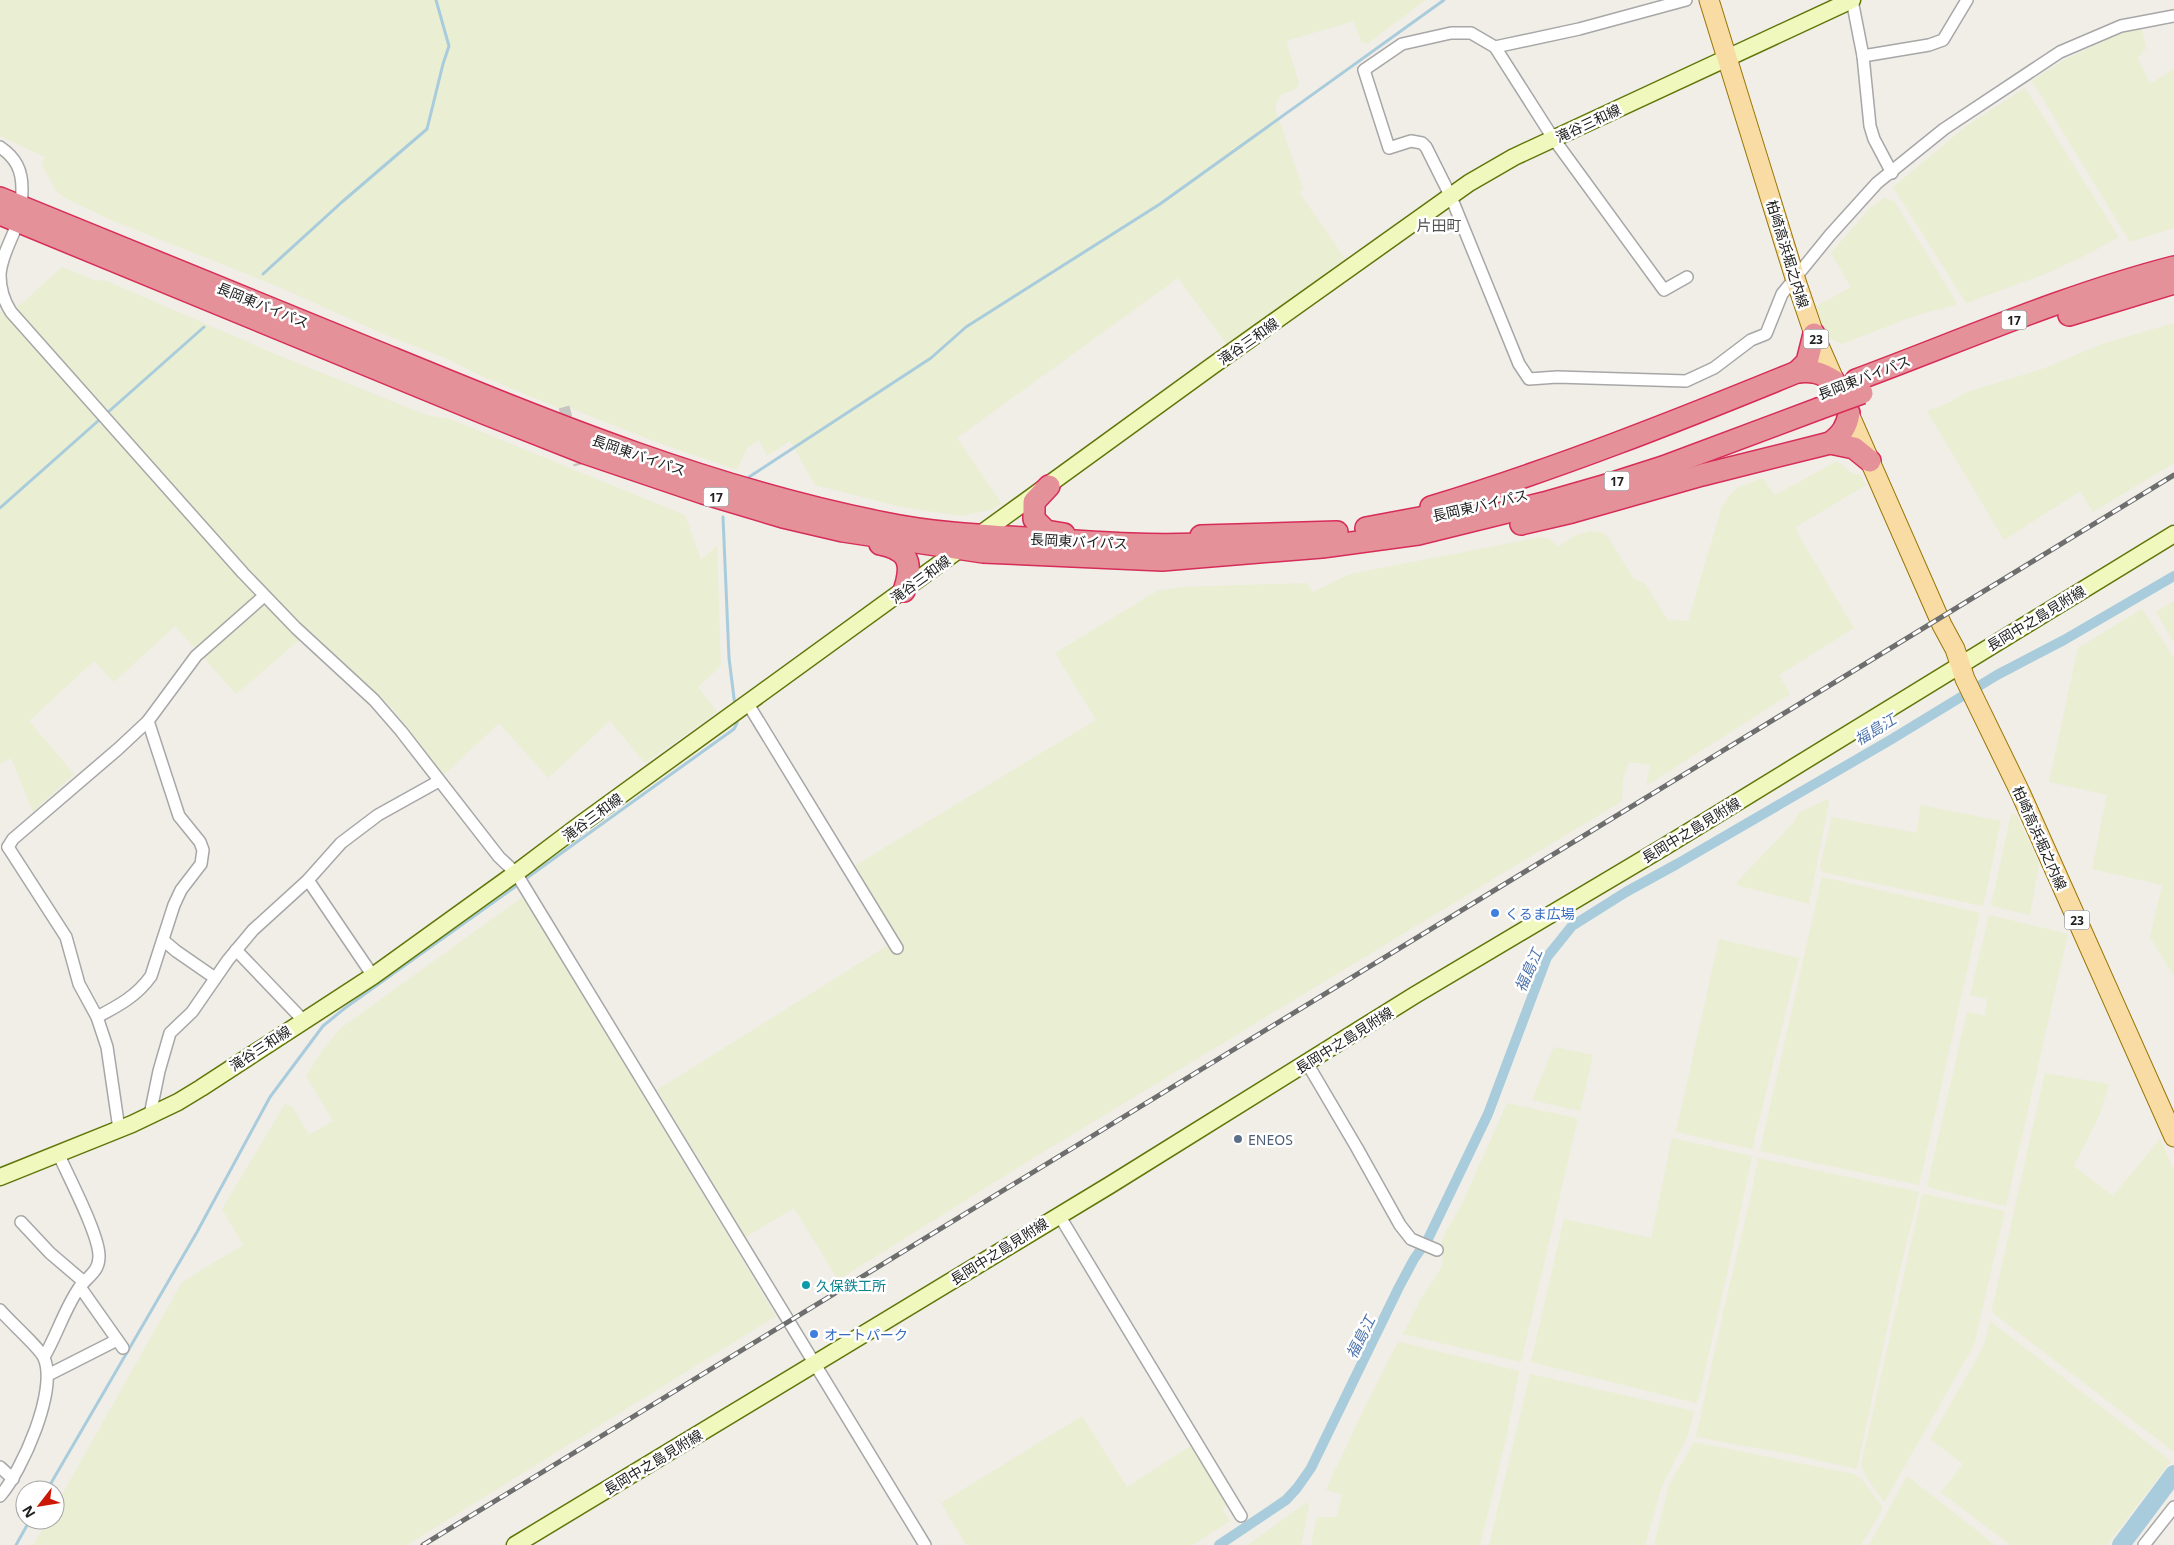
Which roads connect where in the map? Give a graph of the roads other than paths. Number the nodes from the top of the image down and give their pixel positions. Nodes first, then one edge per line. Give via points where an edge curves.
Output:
1 (1686, 0) edge
2 (1709, 0) edge
3 (1852, 0) edge
4 (1966, 0) edge
5 (2174, 16) edge
6 (1495, 47) junction
7 (1863, 56) junction
8 (1729, 58) junction
9 (1553, 138) junction
10 (0, 147) edge
11 (1892, 173) junction
12 (1450, 197) junction
13 (0, 198) edge
14 (13, 214) edge
15 (2174, 267) edge
16 (1687, 277) dead end
17 (1795, 278) junction
18 (0, 281) edge
19 (2174, 282) edge
20 (1814, 334) junction
21 (1797, 372) junction
22 (1834, 381) junction
23 (1859, 386) junction
24 (1848, 413) junction
25 (1830, 443) junction
26 (585, 453) junction
27 (1870, 462) junction
28 (1049, 486) junction
29 (1476, 514) junction
30 (1337, 532) junction
31 (2174, 534) edge
32 (981, 535) junction
33 (961, 550) junction
34 (904, 591) junction
35 (264, 596) junction
36 (1963, 671) junction
37 (748, 704) junction
38 (148, 721) junction
39 (439, 781) junction
40 (4, 848) edge
41 (516, 873) junction
42 (308, 880) junction
43 (163, 940) junction
44 (897, 948) dead end
45 (236, 950) junction
46 (373, 976) junction
47 (214, 978) junction
48 (97, 1017) junction
49 (303, 1020) junction
50 (1307, 1063) junction
51 (150, 1115) junction
52 (120, 1129) junction
53 (2174, 1137) edge
54 (58, 1154) junction
55 (0, 1177) edge
56 (1059, 1215) junction
57 (21, 1222) dead end
58 (1435, 1249) dead end
59 (82, 1285) junction
60 (0, 1310) edge
61 (44, 1357) junction
62 (815, 1364) junction
63 (48, 1376) junction
64 (0, 1467) edge
65 (13, 1479) junction
66 (0, 1496) edge
67 (2174, 1506) edge
68 (1241, 1516) dead end
69 (515, 1545) edge
70 (924, 1545) edge
71 (2144, 1545) edge

1 - 6 street via 1579,29
2 - 8 main road, 柏崎高浜堀之内線 / 23
3 - 7 street
3 - 8 main road, 滝谷三和線
4 - 7 street via 1943,40
5 - 11 street via 2121,26 2060,52 1944,129
6 - 9 street
6 - 12 street via 1471,33 1451,33 1402,44 1364,70 1389,148 1411,141 1422,143
7 - 11 street via 1870,126
8 - 9 main road, 滝谷三和線
8 - 17 main road, 柏崎高浜堀之内線 / 23
9 - 12 main road, 滝谷三和線 via 1488,172
9 - 16 street via 1664,290
10 - 14 street via 13,157 22,176
11 - 17 street via 1877,183
12 - 17 street via 1519,364 1529,379 1585,377 1686,381 1714,368 1751,340 1766,334 1779,300
12 - 28 main road, 滝谷三和線
13 - 14 highway, 長岡東バイパス / 17
14 - 18 street
14 - 26 highway, 長岡東バイパス / 17
14 - 32 highway, 長岡東バイパス / 17 via 683,471 869,520
15 - 23 highway, 長岡東バイパス / 17 via 2077,297
17 - 20 main road, 柏崎高浜堀之内線 / 23
18 - 35 street via 3,296 18,322
19 - 23 highway, 長岡東バイパス / 17
20 - 21 highway via 1807,362
20 - 22 main road, 柏崎高浜堀之内線 / 23
21 - 22 highway via 1809,370
21 - 29 highway via 1601,449
22 - 24 main road, 柏崎高浜堀之内線 / 23
23 - 29 highway, 長岡東バイパス / 17 via 1753,427
24 - 25 highway via 1842,431
24 - 27 main road, 柏崎高浜堀之内線 / 23
25 - 27 highway via 1854,448
25 - 29 highway via 1572,512
26 - 33 highway, 長岡東バイパス / 17 via 783,517 844,531
26 - 34 highway via 663,486 765,518 896,549 907,559 909,566
27 - 36 main road, 柏崎高浜堀之内線 / 23
28 - 30 highway via 1034,502 1032,514 1041,527 1056,534 1112,537
28 - 32 main road, 滝谷三和線
29 - 30 highway, 長岡東バイパス / 17
29 - 33 highway, 長岡東バイパス / 17 via 1400,544 1162,560
30 - 32 highway, 長岡東バイパス / 17 via 1207,544
31 - 36 main road, 長岡中之島見附線
32 - 33 main road, 滝谷三和線
33 - 34 main road, 滝谷三和線
34 - 37 main road, 滝谷三和線
35 - 38 street via 196,656
35 - 39 street via 374,700
36 - 50 main road, 長岡中之島見附線 via 1881,715
36 - 53 main road, 柏崎高浜堀之内線 / 23
37 - 41 main road, 滝谷三和線
37 - 44 street
38 - 40 street
38 - 43 street via 179,816 203,850 201,864 181,890
39 - 41 street via 499,858
39 - 42 street via 378,815 341,844
40 - 48 street via 66,937 79,984
41 - 46 main road, 滝谷三和線
41 - 62 street
42 - 45 street
42 - 46 street
43 - 47 street
43 - 48 street via 151,976 143,987
45 - 47 street
45 - 49 street
46 - 49 main road, 滝谷三和線
47 - 51 street via 192,1012 170,1033
48 - 52 street via 109,1058
49 - 51 main road, 滝谷三和線 via 201,1088
50 - 56 main road, 長岡中之島見附線
50 - 58 street via 1400,1225 1411,1239
51 - 52 main road, 滝谷三和線
52 - 54 main road, 滝谷三和線
54 - 55 main road, 滝谷三和線
54 - 59 street via 83,1208 99,1257 96,1269
56 - 62 main road, 長岡中之島見附線
56 - 68 street
57 - 59 street
59 - 61 street via 65,1311
59 - 63 street via 120,1344
60 - 61 street
61 - 63 street
62 - 69 main road, 長岡中之島見附線
62 - 70 street
63 - 65 street via 38,1422
64 - 65 street
65 - 66 street
67 - 71 street

